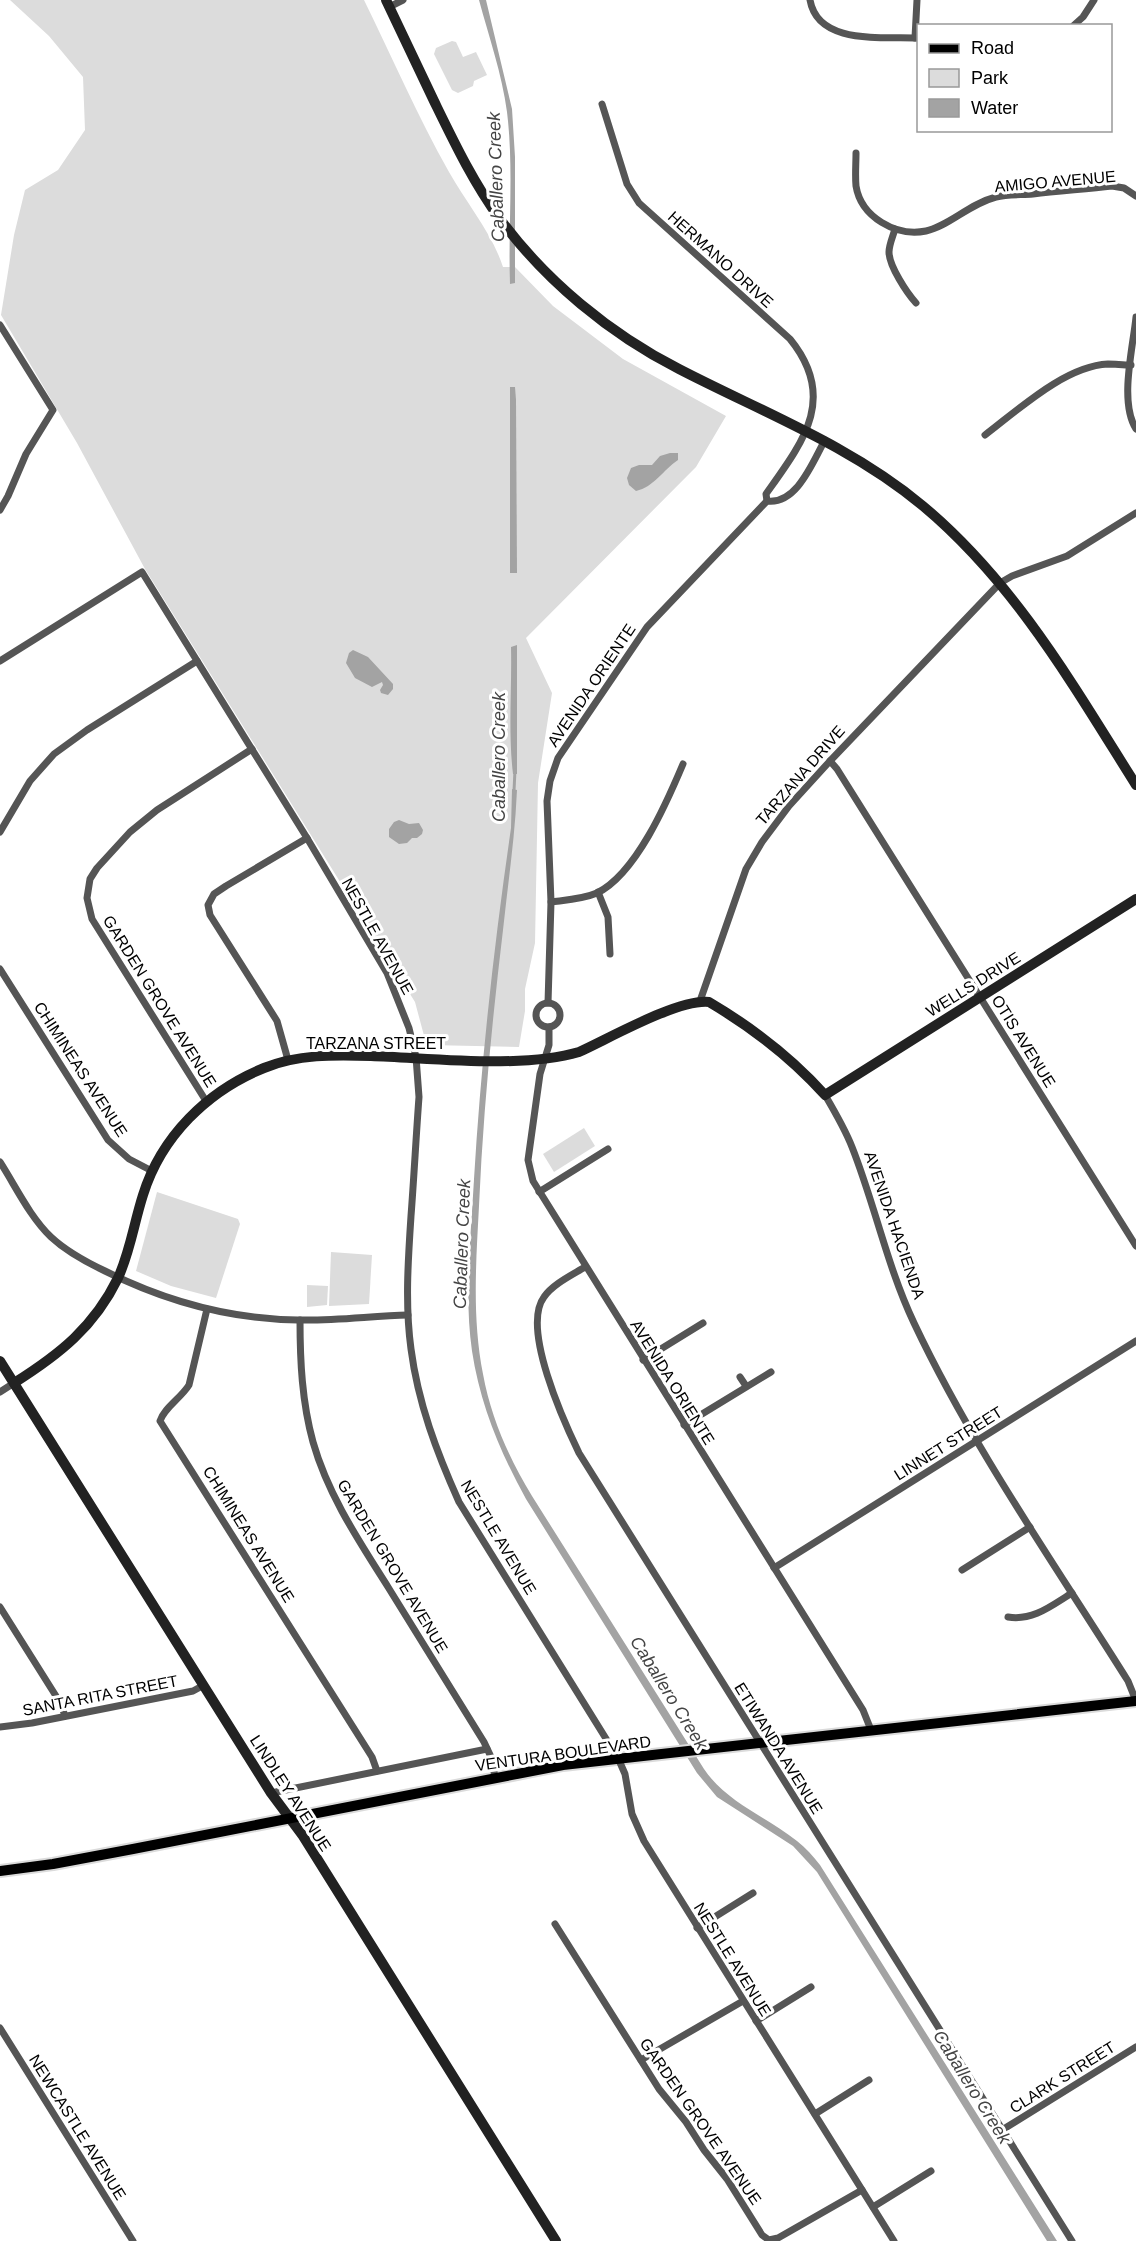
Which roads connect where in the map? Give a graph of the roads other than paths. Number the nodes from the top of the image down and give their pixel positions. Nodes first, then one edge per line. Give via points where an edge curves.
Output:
1 (403, 0) edge
2 (810, 0) edge
3 (917, 0) edge
4 (1094, 0) edge
5 (387, 3) edge
6 (1075, 24) edge
7 (917, 38) edge
8 (602, 104) dead end
9 (856, 153) dead end
10 (1136, 196) edge
11 (895, 229) junction
12 (916, 303) dead end
13 (1136, 317) edge
14 (0, 325) edge
15 (1131, 365) junction
16 (1136, 429) edge
17 (806, 431) junction
18 (985, 435) dead end
19 (825, 440) junction
20 (767, 501) junction
21 (0, 510) edge
22 (1136, 513) edge
23 (1000, 583) junction
24 (0, 661) edge
25 (197, 661) junction
26 (252, 749) junction
27 (830, 761) junction
28 (683, 764) dead end
29 (1136, 785) edge
30 (0, 832) edge
31 (308, 838) junction
32 (598, 892) junction
33 (1136, 899) edge
34 (551, 902) junction
35 (610, 954) dead end
36 (0, 969) edge
37 (981, 997) junction
38 (700, 1001) junction
39 (548, 1003) junction
40 (549, 1027) junction
41 (416, 1057) junction
42 (544, 1059) junction
43 (288, 1060) junction
44 (825, 1095) junction
45 (206, 1101) junction
46 (608, 1149) dead end
47 (0, 1162) edge
48 (152, 1171) junction
49 (539, 1192) junction
50 (1136, 1246) edge
51 (585, 1267) junction
52 (118, 1278) junction
53 (207, 1309) junction
54 (408, 1315) junction
55 (300, 1320) junction
56 (703, 1323) dead end
57 (1136, 1341) edge
58 (643, 1360) junction
59 (0, 1361) edge
60 (771, 1371) dead end
61 (740, 1377) dead end
62 (14, 1383) junction
63 (746, 1386) junction
64 (0, 1392) edge
65 (684, 1425) junction
66 (977, 1440) junction
67 (1030, 1527) junction
68 (774, 1568) junction
69 (962, 1570) dead end
70 (1072, 1593) junction
71 (0, 1607) edge
72 (1008, 1617) dead end
73 (204, 1685) junction
74 (1136, 1701) edge
75 (66, 1716) junction
76 (0, 1727) edge
77 (872, 1730) junction
78 (759, 1742) junction
79 (487, 1749) junction
80 (618, 1758) junction
81 (377, 1771) junction
82 (495, 1777) junction
83 (271, 1793) junction
84 (290, 1819) junction
85 (0, 1871) edge
86 (753, 1893) dead end
87 (555, 1924) dead end
88 (697, 1928) junction
89 (811, 1987) dead end
90 (743, 2001) junction
91 (756, 2021) junction
92 (0, 2028) edge
93 (1136, 2047) edge
94 (641, 2060) junction
95 (869, 2080) dead end
96 (815, 2114) junction
97 (1002, 2130) junction
98 (931, 2171) dead end
99 (862, 2190) junction
100 (873, 2207) junction
101 (769, 2240) edge
102 (133, 2241) edge
103 (556, 2241) edge
104 (894, 2241) edge
105 (1072, 2241) edge

1 - 5 street
2 - 7 street via 825,25 838,33
3 - 7 street
4 - 6 street
5 - 17 street via 465,164 512,234 544,270 586,308 643,349
8 - 17 street, HERMANO DRIVE via 627,184 639,203 802,354 814,387
9 - 11 street, AMIGO AVENUE via 860,199 879,222
10 - 11 street, AMIGO AVENUE via 1112,186 998,197 978,203 926,231
11 - 12 street via 890,260
13 - 15 street
14 - 21 street via 52,407 52,414 26,454
15 - 16 street via 1128,411
15 - 18 street via 1107,364 1071,375
17 - 19 street
17 - 20 street, AVENIDA ORIENTE via 766,494
19 - 20 street, AVENIDA ORIENTE via 792,492
19 - 23 street via 920,504
20 - 34 street, AVENIDA ORIENTE via 647,627 558,758 547,801
22 - 23 street, TARZANA DRIVE via 1067,556
23 - 27 street, TARZANA DRIVE
23 - 29 street via 1052,651
24 - 25 street, NESTLE AVENUE via 142,572
25 - 26 street, NESTLE AVENUE
25 - 30 street via 54,754 30,781
26 - 31 street, NESTLE AVENUE
26 - 45 street, GARDEN GROVE AVENUE via 157,810 130,832 90,879 87,898 92,919
27 - 37 street, OTIS AVENUE
27 - 38 street, TARZANA DRIVE via 789,806 746,869
28 - 32 street via 666,805 629,864 616,880
31 - 41 street, NESTLE AVENUE via 387,973 404,1012
31 - 43 street via 214,894 208,905 210,915 277,1021
32 - 34 street
32 - 35 street via 608,917
33 - 37 street, WELLS DRIVE
34 - 39 street, AVENIDA ORIENTE
36 - 48 street, CHIMINEAS AVENUE via 108,1140 129,1159
37 - 44 street, WELLS DRIVE
37 - 50 street, OTIS AVENUE
38 - 42 street via 671,1009 579,1052
38 - 44 street, AVENIDA HACIENDA via 709,1002 764,1038 789,1057
39 - 40 street, AVENIDA ORIENTE via 555,1005 560,1015 558,1022
39 - 40 street, AVENIDA ORIENTE via 541,1005 536,1016 539,1023
40 - 42 street, AVENIDA ORIENTE
41 - 42 street, TARZANA STREET
41 - 43 street, TARZANA STREET via 337,1055
41 - 54 street, NESTLE AVENUE via 419,1097
42 - 49 street, AVENIDA ORIENTE via 528,1160
43 - 45 street, TARZANA STREET via 241,1078
44 - 66 street, AVENIDA HACIENDA via 852,1145 888,1259 911,1316 950,1396
45 - 48 street, TARZANA STREET via 177,1131
46 - 49 street
47 - 52 street via 51,1237 77,1257
48 - 52 street, TARZANA STREET
49 - 51 street, AVENIDA ORIENTE
51 - 58 street, AVENIDA ORIENTE
51 - 78 street, ETIWANDA AVENUE via 550,1289 538,1308 537,1330 563,1421 579,1453
52 - 53 street
52 - 62 street, TARZANA STREET via 84,1330 58,1354
53 - 55 street
53 - 81 street, CHIMINEAS AVENUE via 189,1385 160,1421 366,1747
54 - 55 street
54 - 80 street, NESTLE AVENUE via 416,1376 428,1425 459,1502
55 - 79 street, GARDEN GROVE AVENUE via 305,1407 326,1481 347,1522
56 - 58 street
57 - 66 street, LINNET STREET
58 - 65 street, AVENIDA ORIENTE
59 - 62 street, LINDLEY AVENUE
60 - 63 street
61 - 63 street
62 - 64 street, TARZANA STREET
62 - 73 street, LINDLEY AVENUE
63 - 65 street
65 - 68 street, AVENIDA ORIENTE
66 - 67 street, AVENIDA HACIENDA
66 - 68 street, LINNET STREET
67 - 69 street
67 - 70 street, AVENIDA HACIENDA
68 - 77 street, AVENIDA ORIENTE
70 - 72 street via 1039,1614
70 - 74 street, AVENIDA HACIENDA via 1128,1681
71 - 75 street
73 - 75 street, SANTA RITA STREET via 193,1691
73 - 83 street, LINDLEY AVENUE
74 - 77 main road, VENTURA BOULEVARD
75 - 76 street, SANTA RITA STREET
77 - 78 main road, VENTURA BOULEVARD
78 - 80 main road, VENTURA BOULEVARD
78 - 97 street, ETIWANDA AVENUE
79 - 81 street, VENTURA BOULEVARD
79 - 82 street, GARDEN GROVE AVENUE
80 - 82 main road, VENTURA BOULEVARD
80 - 88 street, NESTLE AVENUE via 638,1829
81 - 83 street, VENTURA BOULEVARD
82 - 84 main road, VENTURA BOULEVARD
83 - 84 street, LINDLEY AVENUE
84 - 85 main road, VENTURA BOULEVARD
84 - 103 street, LINDLEY AVENUE
86 - 88 street
87 - 94 street, GARDEN GROVE AVENUE
88 - 90 street, NESTLE AVENUE
89 - 91 street
90 - 91 street, NESTLE AVENUE
90 - 94 street
91 - 96 street, NESTLE AVENUE
92 - 102 street, NEWCASTLE AVENUE
93 - 97 street, CLARK STREET
94 - 101 street, GARDEN GROVE AVENUE
95 - 96 street
96 - 99 street, NESTLE AVENUE
97 - 105 street, ETIWANDA AVENUE
98 - 100 street
99 - 100 street, NESTLE AVENUE
99 - 101 street
100 - 104 street, NESTLE AVENUE

